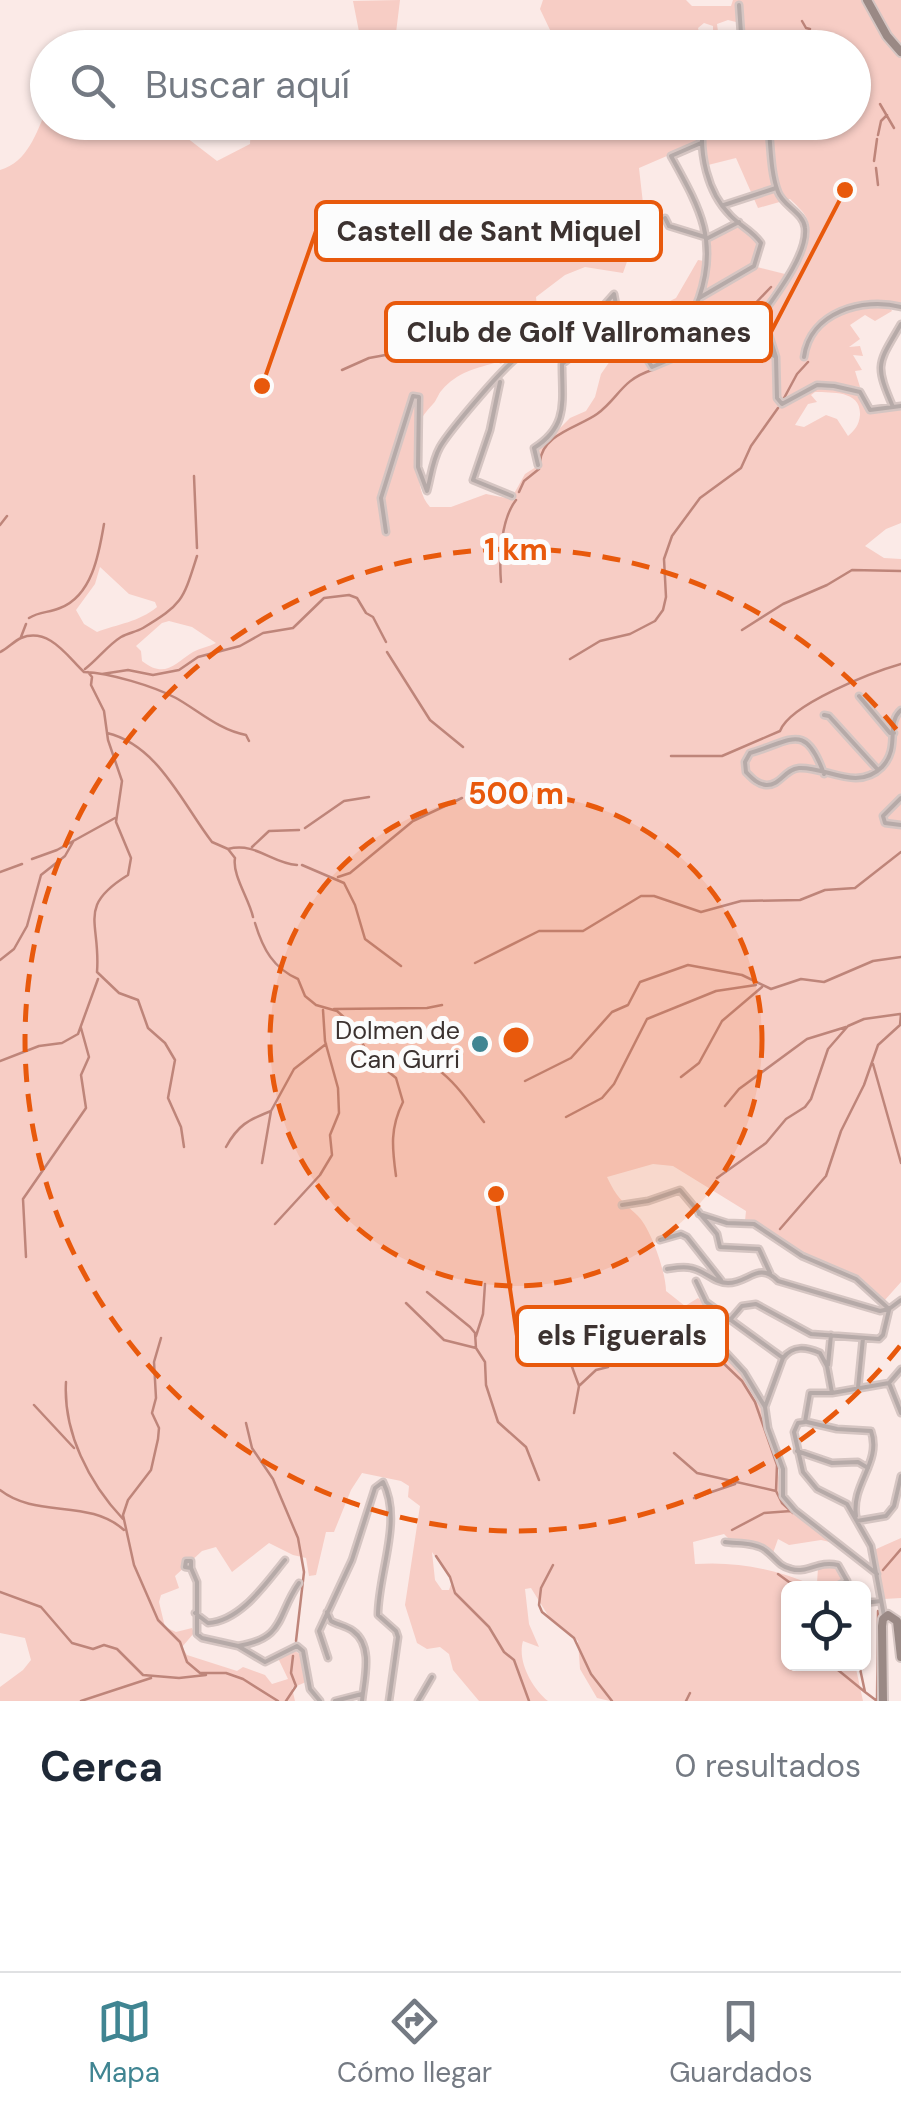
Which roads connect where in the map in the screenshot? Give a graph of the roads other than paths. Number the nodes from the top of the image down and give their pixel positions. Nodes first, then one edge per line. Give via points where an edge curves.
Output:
1 (867, 0) edge
2 (740, 5) dead end
3 (741, 30) edge
4 (901, 52) edge
5 (701, 140) edge
6 (770, 140) edge
7 (701, 143) junction
8 (776, 188) junction
9 (723, 205) junction
10 (665, 218) dead end
11 (739, 222) junction
12 (708, 238) junction
13 (699, 298) junction
14 (901, 308) edge
15 (756, 324) junction
16 (901, 324) edge
17 (574, 355) junction
18 (804, 357) dead end
19 (776, 358) junction
20 (500, 377) junction
21 (901, 406) edge
22 (893, 407) junction
23 (538, 465) dead end
24 (512, 496) dead end
25 (386, 532) dead end
26 (859, 696) dead end
27 (901, 710) edge
28 (824, 714) dead end
29 (894, 733) junction
30 (878, 770) junction
31 (824, 774) junction
32 (901, 798) edge
33 (901, 825) edge
34 (622, 1204) dead end
35 (699, 1214) junction
36 (660, 1240) dead end
37 (667, 1269) dead end
38 (770, 1273) junction
39 (696, 1282) dead end
40 (724, 1283) junction
41 (901, 1300) edge
42 (889, 1308) junction
43 (730, 1320) junction
44 (709, 1334) dead end
45 (831, 1335) junction
46 (863, 1337) junction
47 (783, 1358) junction
48 (827, 1366) junction
49 (901, 1369) edge
50 (890, 1383) junction
51 (858, 1388) junction
52 (832, 1393) junction
53 (765, 1407) junction
54 (901, 1413) edge
55 (805, 1422) junction
56 (797, 1451) junction
57 (868, 1468) junction
58 (901, 1476) edge
59 (857, 1520) junction
60 (725, 1542) dead end
61 (285, 1560) dead end
62 (191, 1568) dead end
63 (877, 1574) junction
64 (847, 1581) edge
65 (299, 1583) dead end
66 (871, 1603) edge
67 (882, 1603) junction
68 (327, 1612) junction
69 (195, 1613) junction
70 (886, 1616) junction
71 (238, 1646) junction
72 (901, 1657) edge
73 (328, 1658) dead end
74 (432, 1677) dead end
75 (362, 1698) edge
76 (320, 1701) edge
77 (335, 1701) edge
78 (389, 1701) edge
79 (418, 1701) edge
80 (883, 1701) edge

1 - 4 main road
2 - 3 street
5 - 7 street
6 - 8 street
7 - 9 street
7 - 12 street via 671,156
8 - 9 street
8 - 15 street via 806,230 791,272
9 - 11 street
10 - 12 street via 669,226
11 - 12 street
11 - 13 street via 761,242 754,266
12 - 13 street
13 - 15 street via 690,314 695,327
14 - 18 street via 855,304 814,332
15 - 19 street via 769,335
16 - 22 street via 879,375
17 - 19 street via 614,294 620,326 652,366 723,341 759,346
17 - 20 street via 520,356
17 - 23 street via 562,364 554,433 534,448
19 - 22 street via 782,404 817,385 860,392 870,410
20 - 24 street via 474,480
20 - 25 street via 438,450 427,492 418,467 419,397 413,396 381,498
21 - 22 street
26 - 29 street
27 - 29 street
28 - 30 street
29 - 30 street via 892,752
30 - 31 street via 848,778
31 - 31 street via 816,750 803,740 783,740 750,753 745,762 746,772 763,784 798,768
32 - 33 street via 883,816 885,823
34 - 35 street via 678,1190
35 - 38 street via 720,1247 759,1249
35 - 42 street via 754,1224 802,1256 850,1274
36 - 40 street via 687,1238
37 - 40 street via 694,1268
38 - 40 street
38 - 42 street via 880,1311
39 - 43 street via 706,1302
41 - 42 street
42 - 46 street via 882,1338
43 - 45 street via 742,1306 756,1304 811,1334
43 - 47 street
44 - 53 street
45 - 46 street
45 - 48 street
46 - 51 street
47 - 48 street via 809,1348
47 - 53 street
48 - 52 street
49 - 50 street
50 - 51 street
50 - 54 street
51 - 52 street
52 - 55 street via 810,1392
53 - 63 street via 783,1470 783,1496
55 - 56 street via 794,1427
55 - 57 street via 871,1431
56 - 57 street
56 - 59 street via 808,1482 842,1500
57 - 59 street via 854,1496
58 - 59 street via 886,1516
59 - 63 street
60 - 64 street via 765,1549 794,1571 838,1565
61 - 69 street via 256,1596 215,1624
62 - 69 street
63 - 67 street
65 - 71 street via 270,1637
66 - 67 street
67 - 70 street
68 - 73 street via 319,1631
68 - 75 street via 363,1640
68 - 78 street via 375,1488 384,1482 392,1516 378,1615 398,1637
69 - 71 street via 202,1638
70 - 72 main road via 897,1621
70 - 80 main road
71 - 76 street via 265,1662 297,1646
74 - 79 street
75 - 77 street

